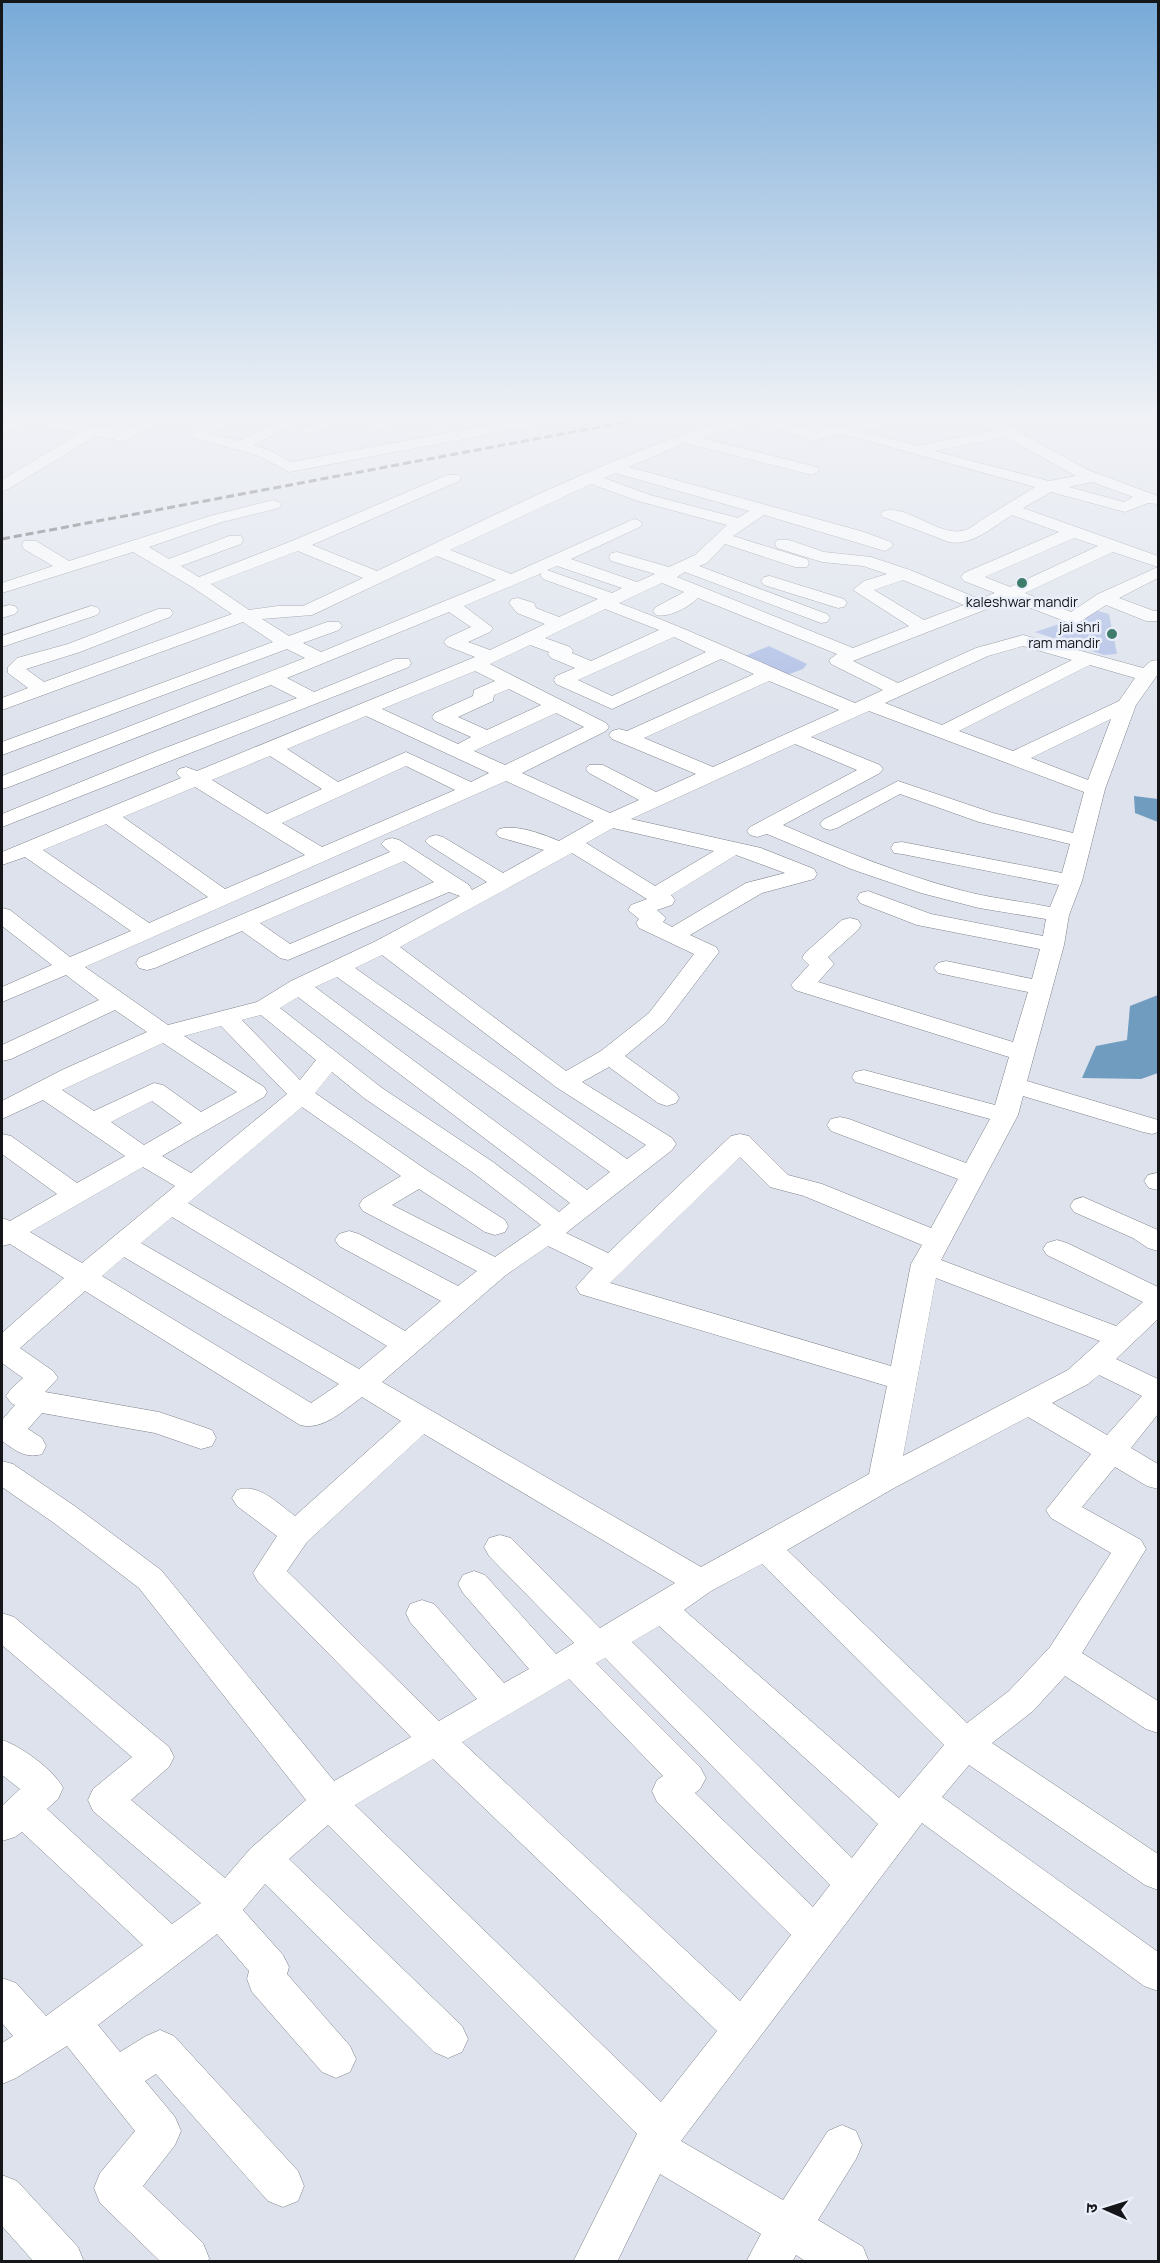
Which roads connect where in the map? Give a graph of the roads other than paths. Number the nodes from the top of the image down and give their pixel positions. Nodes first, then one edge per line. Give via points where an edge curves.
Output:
1 (211, 522) edge
2 (352, 522) edge
3 (500, 522) edge
4 (733, 522) edge
5 (745, 522) edge
6 (803, 522) edge
7 (910, 522) edge
8 (990, 522) edge
9 (1044, 522) edge
10 (634, 524) dead end
11 (742, 524) junction
12 (834, 530) junction
13 (1072, 532) junction
14 (722, 538) junction
15 (235, 540) dead end
16 (30, 545) dead end
17 (298, 545) junction
18 (1114, 545) junction
19 (135, 546) junction
20 (885, 546) dead end
21 (439, 551) junction
22 (617, 557) dead end
23 (555, 559) junction
24 (701, 559) junction
25 (1158, 562) edge
26 (169, 565) junction
27 (66, 567) junction
28 (534, 570) junction
29 (2, 571) edge
30 (672, 572) junction
31 (904, 574) junction
32 (1154, 577) edge
33 (379, 578) junction
34 (509, 579) junction
35 (18, 582) junction
36 (198, 583) junction
37 (870, 585) junction
38 (2, 588) edge
39 (638, 588) junction
40 (695, 590) junction
41 (1011, 593) junction
42 (1104, 598) junction
43 (609, 601) junction
44 (518, 603) dead end
45 (838, 603) dead end
46 (451, 605) junction
47 (978, 605) junction
48 (662, 610) dead end
49 (91, 611) dead end
50 (306, 611) junction
51 (164, 613) dead end
52 (244, 616) junction
53 (1158, 616) edge
54 (821, 618) dead end
55 (1072, 619) junction
56 (560, 624) junction
57 (333, 626) junction
58 (922, 627) junction
59 (674, 630) junction
60 (530, 639) junction
61 (1023, 640) junction
62 (2, 642) edge
63 (288, 642) junction
64 (363, 642) junction
65 (74, 648) junction
66 (261, 652) junction
67 (720, 652) junction
68 (853, 654) junction
69 (320, 659) junction
70 (1088, 659) junction
71 (402, 663) dead end
72 (475, 664) junction
73 (105, 667) junction
74 (219, 668) junction
75 (590, 668) junction
76 (295, 669) junction
77 (1152, 670) edge
78 (769, 675) junction
79 (264, 681) junction
80 (171, 685) junction
81 (502, 685) junction
82 (897, 690) junction
83 (64, 698) junction
84 (313, 699) junction
85 (9, 702) edge
86 (206, 704) junction
87 (557, 705) junction
88 (1126, 705) junction
89 (860, 706) junction
90 (366, 709) junction
91 (60, 727) junction
92 (599, 727) junction
93 (942, 732) junction
94 (124, 735) junction
95 (33, 737) junction
96 (487, 737) junction
97 (794, 737) junction
98 (628, 738) junction
99 (272, 748) junction
100 (2, 749) edge
101 (457, 752) junction
102 (69, 757) junction
103 (159, 757) junction
104 (1013, 759) junction
105 (596, 769) dead end
106 (873, 769) junction
107 (504, 773) junction
108 (713, 774) junction
109 (196, 779) junction
110 (2, 783) edge
111 (898, 787) junction
112 (337, 789) junction
113 (1095, 789) junction
114 (471, 790) junction
115 (655, 800) junction
116 (107, 815) junction
117 (610, 820) junction
118 (2, 821) edge
119 (266, 822) junction
120 (830, 824) dead end
121 (767, 826) junction
122 (374, 832) junction
123 (506, 833) dead end
124 (436, 841) dead end
125 (1082, 841) junction
126 (568, 847) junction
127 (26, 848) junction
128 (731, 848) junction
129 (902, 848) dead end
130 (405, 853) junction
131 (320, 855) junction
132 (2, 859) edge
133 (1071, 881) junction
134 (503, 882) junction
135 (450, 883) junction
136 (655, 895) junction
137 (222, 897) junction
138 (473, 898) junction
139 (868, 898) dead end
140 (2, 915) edge
141 (1058, 915) junction
142 (244, 922) junction
143 (850, 925) dead end
144 (146, 931) junction
145 (674, 936) junction
146 (384, 945) junction
147 (1053, 945) junction
148 (147, 963) dead end
149 (65, 967) junction
150 (340, 968) junction
151 (946, 969) dead end
152 (299, 986) junction
153 (1041, 988) junction
154 (2, 995) edge
155 (118, 1000) junction
156 (265, 1007) junction
157 (226, 1017) junction
158 (163, 1034) junction
159 (1023, 1053) junction
160 (2, 1054) edge
161 (609, 1056) junction
162 (329, 1059) junction
163 (864, 1077) dead end
164 (565, 1082) junction
165 (1014, 1084) junction
166 (44, 1089) junction
167 (301, 1095) junction
168 (666, 1098) dead end
169 (2, 1110) edge
170 (1005, 1115) junction
171 (92, 1122) junction
172 (200, 1124) junction
173 (840, 1125) dead end
174 (1152, 1126) dead end
175 (2, 1142) edge
176 (143, 1156) junction
177 (628, 1172) junction
178 (973, 1176) junction
179 (419, 1177) junction
180 (193, 1185) junction
181 (76, 1195) junction
182 (588, 1203) junction
183 (171, 1205) junction
184 (1083, 1206) dead end
185 (495, 1226) dead end
186 (553, 1229) junction
187 (4, 1232) edge
188 (349, 1240) dead end
189 (1158, 1242) edge
190 (123, 1244) junction
191 (1057, 1249) dead end
192 (931, 1253) junction
193 (611, 1266) junction
194 (496, 1269) junction
195 (84, 1276) junction
196 (1158, 1298) edge
197 (460, 1299) junction
198 (1158, 1304) edge
199 (1120, 1338) junction
200 (406, 1344) junction
201 (2, 1349) edge
202 (1095, 1361) junction
203 (902, 1380) junction
204 (362, 1383) junction
205 (1154, 1397) edge
206 (35, 1401) junction
207 (1028, 1403) junction
208 (423, 1418) junction
209 (201, 1438) dead end
210 (31, 1446) dead end
211 (1111, 1450) junction
212 (2, 1472) edge
213 (1158, 1478) edge
214 (883, 1480) junction
215 (248, 1498) dead end
216 (296, 1533) junction
217 (500, 1547) dead end
218 (765, 1548) junction
219 (700, 1582) junction
220 (474, 1584) dead end
221 (661, 1609) junction
222 (422, 1613) dead end
223 (6, 1637) edge
224 (582, 1655) junction
225 (1062, 1657) junction
226 (500, 1702) junction
227 (1158, 1719) edge
228 (436, 1740) junction
229 (966, 1744) junction
230 (2, 1755) edge
231 (329, 1802) junction
232 (909, 1811) junction
233 (12, 1818) edge
234 (264, 1859) junction
235 (1158, 1874) edge
236 (854, 1884) junction
237 (224, 1906) junction
238 (815, 1934) junction
239 (172, 1948) junction
240 (1158, 1974) edge
241 (2, 1996) edge
242 (742, 2029) junction
243 (57, 2031) junction
244 (448, 2039) dead end
245 (336, 2059) dead end
246 (2, 2065) edge
247 (116, 2077) junction
248 (657, 2139) junction
249 (842, 2145) dead end
250 (283, 2186) dead end
251 (2, 2196) edge
252 (789, 2227) junction
253 (63, 2262) edge
254 (185, 2262) edge
255 (594, 2262) edge
256 (766, 2262) edge
257 (848, 2262) edge

1 - 19 street
2 - 17 street
3 - 21 street
4 - 11 street
5 - 11 street
6 - 12 street
7 - 8 street via 955,538 978,531
9 - 13 street
10 - 23 street
11 - 14 street
12 - 20 street
12 - 31 street via 791,547 836,560 865,561
13 - 18 street
13 - 41 street via 970,577
14 - 24 street
14 - 37 street
15 - 26 street
16 - 27 street
17 - 33 street
17 - 36 street
18 - 25 street
18 - 41 street
19 - 26 street
19 - 27 street
21 - 33 street
21 - 34 street
22 - 30 street
23 - 28 street
23 - 39 street
24 - 30 street
24 - 45 street
26 - 36 street
27 - 35 street
28 - 34 street
28 - 43 street
29 - 35 street
30 - 39 street
30 - 40 street
30 - 54 street
31 - 37 street
31 - 47 street
32 - 42 street
33 - 50 street
34 - 46 street
35 - 38 street
36 - 52 street
37 - 58 street via 861,590
39 - 43 street
40 - 48 street
40 - 68 street
41 - 47 street
41 - 55 street
42 - 53 street
42 - 55 street
43 - 56 street
43 - 59 street
44 - 56 street via 528,607 522,609
46 - 64 street
46 - 72 street via 484,628 453,642
47 - 58 street
49 - 62 street
50 - 52 street
50 - 57 street
51 - 65 street
52 - 63 street
52 - 73 street
55 - 61 street
56 - 60 street
57 - 63 street
57 - 64 street
58 - 68 street
59 - 67 street
59 - 75 street
60 - 72 street
60 - 75 street via 564,651 556,654
61 - 70 street
61 - 82 street via 982,652
63 - 66 street
63 - 69 street
64 - 69 street
65 - 73 street
65 - 83 street via 17,667 17,673
66 - 74 street
66 - 76 street
67 - 75 street via 612,704 563,680
67 - 78 street
68 - 82 street via 838,660
69 - 76 street
70 - 77 street
70 - 93 street
71 - 84 street
72 - 81 street
72 - 90 street
73 - 83 street
74 - 79 street
74 - 80 street
76 - 79 street
77 - 88 street
78 - 89 street
78 - 98 street
79 - 84 street
79 - 86 street
80 - 83 street
80 - 86 street
81 - 87 street
81 - 96 street via 481,694 486,697 442,717
82 - 89 street
83 - 85 street
83 - 91 street
83 - 94 street
84 - 103 street
85 - 91 street via 39,713
86 - 94 street
87 - 92 street
87 - 96 street
88 - 104 street
88 - 113 street
89 - 93 street
89 - 97 street
90 - 99 street
90 - 101 street
91 - 95 street
92 - 98 street
92 - 107 street
93 - 104 street
94 - 102 street
94 - 103 street
95 - 100 street
95 - 102 street
96 - 101 street
97 - 106 street
97 - 108 street
98 - 108 street
99 - 109 street
99 - 112 street
101 - 107 street
102 - 110 street
103 - 109 street
103 - 118 street
104 - 113 street
105 - 115 street
106 - 111 street
106 - 121 street
107 - 114 street
107 - 117 street
108 - 115 street
109 - 116 street
109 - 119 street
111 - 120 street
111 - 125 street via 986,818
112 - 114 street via 406,758
112 - 119 street
113 - 125 street
114 - 122 street
115 - 117 street
116 - 127 street
116 - 137 street
117 - 126 street
117 - 128 street
119 - 131 street
121 - 128 street
121 - 141 street via 955,896
122 - 130 street
122 - 131 street
123 - 126 street
124 - 134 street
125 - 133 street
126 - 134 street
126 - 136 street
127 - 132 street
127 - 144 street
128 - 136 street
128 - 145 street via 753,852 806,874 754,888
129 - 133 street
130 - 135 street
130 - 142 street
131 - 137 street
133 - 141 street
134 - 138 street
135 - 138 street
135 - 142 street via 288,953
136 - 145 street via 664,900 639,910 655,918 647,923
137 - 144 street
138 - 146 street
139 - 147 street via 925,920
140 - 149 street
141 - 147 street
142 - 148 street
143 - 159 street via 813,958 823,964 803,985
144 - 149 street
145 - 161 street via 708,952 657,1018
146 - 150 street
146 - 164 street
147 - 153 street
149 - 154 street
149 - 155 street
150 - 152 street
150 - 177 street
151 - 153 street
152 - 156 street
152 - 182 street
153 - 159 street
155 - 158 street
155 - 160 street
156 - 157 street
156 - 162 street
157 - 158 street
157 - 167 street
158 - 166 street
158 - 172 street via 255,1092
159 - 165 street
161 - 164 street
161 - 168 street
162 - 167 street
162 - 186 street via 484,1168
163 - 170 street
164 - 177 street via 663,1144
165 - 170 street
165 - 174 street
166 - 169 street
166 - 171 street
167 - 179 street
167 - 180 street
170 - 178 street
171 - 172 street via 154,1090
171 - 176 street
172 - 176 street
173 - 178 street
175 - 181 street
176 - 180 street
176 - 181 street
177 - 182 street
178 - 192 street
179 - 185 street
179 - 194 street via 372,1205
180 - 183 street
181 - 187 street
182 - 186 street
183 - 190 street
183 - 200 street
184 - 189 street
186 - 193 street
186 - 194 street
187 - 195 street
188 - 197 street
190 - 195 street
190 - 204 street
191 - 196 street
192 - 193 street via 813,1190 779,1181 740,1142
192 - 199 street
192 - 203 street
193 - 203 street via 590,1287
194 - 197 street
195 - 201 street
195 - 204 street via 311,1417
197 - 200 street
198 - 199 street
199 - 202 street
200 - 204 street
201 - 206 street via 43,1378 21,1396
202 - 205 street
202 - 207 street via 1078,1377
203 - 214 street
204 - 208 street
205 - 211 street
206 - 209 street via 159,1423
206 - 210 street via 9,1431
207 - 211 street
207 - 214 street
208 - 216 street
208 - 219 street
211 - 213 street
211 - 225 street via 1062,1510 1130,1549
212 - 231 street via 150,1579
214 - 218 street
215 - 216 street
216 - 228 street via 269,1573
217 - 224 street
218 - 219 street
218 - 229 street
219 - 221 street
220 - 224 street
221 - 224 street
221 - 232 street
222 - 226 street
223 - 237 street via 157,1757 106,1800
224 - 226 street
224 - 236 street
224 - 238 street via 688,1778 670,1791
225 - 227 street
225 - 229 street via 1021,1701
226 - 228 street
228 - 231 street
228 - 242 street
229 - 232 street
229 - 235 street
230 - 233 street via 45,1788
231 - 234 street
231 - 248 street
232 - 236 street
232 - 240 street
233 - 239 street
234 - 237 street
234 - 244 street
236 - 238 street
237 - 239 street
237 - 245 street via 270,1967 266,1979
238 - 242 street
239 - 243 street
241 - 243 street
242 - 248 street
243 - 246 street
243 - 247 street
247 - 250 street via 160,2049
247 - 254 street via 161,2131 115,2188 188,2258
248 - 252 street
248 - 255 street
249 - 252 street
251 - 253 street
252 - 256 street
252 - 257 street

